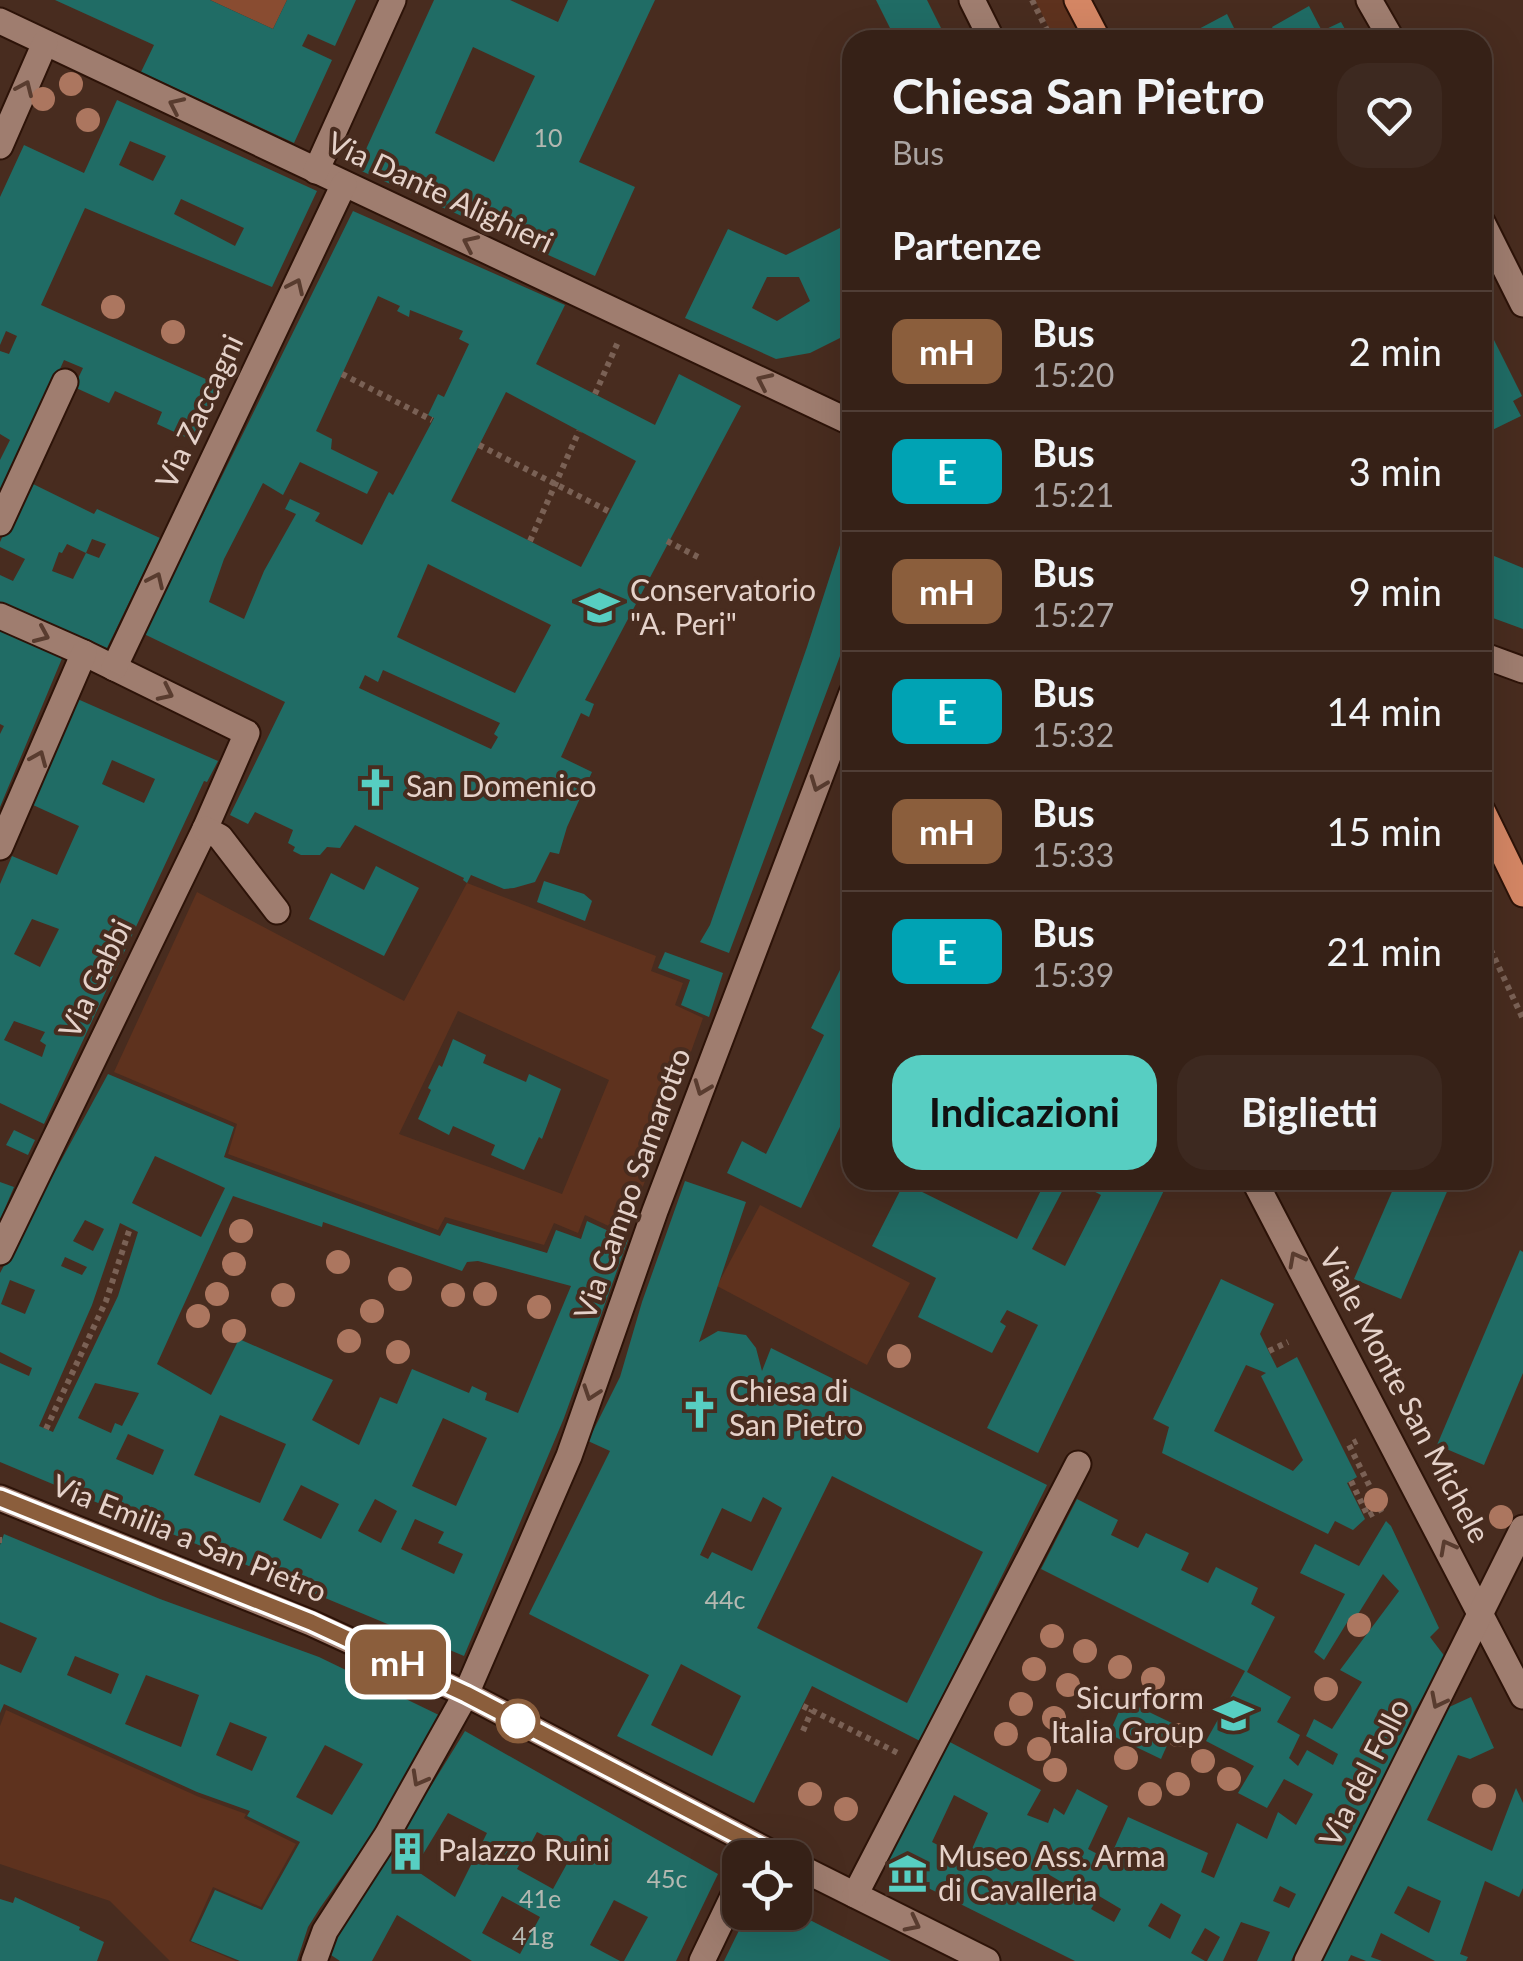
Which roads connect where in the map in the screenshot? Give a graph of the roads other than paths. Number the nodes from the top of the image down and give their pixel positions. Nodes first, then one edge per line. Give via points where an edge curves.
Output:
1 (393, 0) edge
2 (972, 0) edge
3 (1077, 0) edge
4 (1369, 0) edge
5 (0, 21) edge
6 (987, 30) edge
7 (1093, 30) edge
8 (1386, 30) edge
9 (45, 42) junction
10 (3, 140) edge
11 (316, 172) junction
12 (344, 184) junction
13 (1492, 242) edge
14 (1523, 304) edge
15 (65, 382) dead end
16 (842, 418) edge
17 (0, 524) edge
18 (0, 616) edge
19 (84, 653) junction
20 (1492, 659) edge
21 (114, 668) junction
22 (1523, 670) edge
23 (842, 719) edge
24 (205, 829) junction
25 (1492, 830) edge
26 (0, 847) edge
27 (1523, 894) edge
28 (276, 911) dead end
29 (1259, 1190) edge
30 (0, 1252) edge
31 (1078, 1464) dead end
32 (2, 1520) edge
33 (1523, 1528) edge
34 (1482, 1614) junction
35 (466, 1694) junction
36 (1523, 1696) edge
37 (732, 1840) edge
38 (812, 1873) edge
39 (854, 1894) junction
40 (722, 1919) edge
41 (314, 1961) edge
42 (702, 1961) edge
43 (987, 1961) edge
44 (1307, 1961) edge

1 - 11 street
2 - 6 street
3 - 7 main road
4 - 8 street
5 - 9 street, Via Dante Alighieri
10 -> 9 street
11 -> 9 street, Via Dante Alighieri
11 - 12 street, Via Dante Alighieri
16 -> 12 street, Via Dante Alighieri
21 -> 12 street, Via Zaccagni
13 - 14 street
15 - 17 street
18 -> 19 street
19 - 21 street
26 -> 19 street
20 - 22 street
21 -> 24 street, Via Gabbi via 247,734
23 -> 35 street, Via Campo Samarotto via 655,1211 570,1456
24 - 28 street via 220,837
24 - 30 street, Via Gabbi
25 - 27 main road
34 -> 29 street, Viale Monte San Michele
31 - 39 street
32 - 35 street, Via Emilia a San Pietro via 311,1622
33 - 34 street, Via del Follo
34 - 36 street, Viale Monte San Michele
34 -> 44 street, Via del Follo
35 - 37 street, Via Emilia a San Pietro
35 -> 41 street, Via Campo Samarotto via 325,1931
38 - 39 street
39 -> 43 street
40 - 42 street

